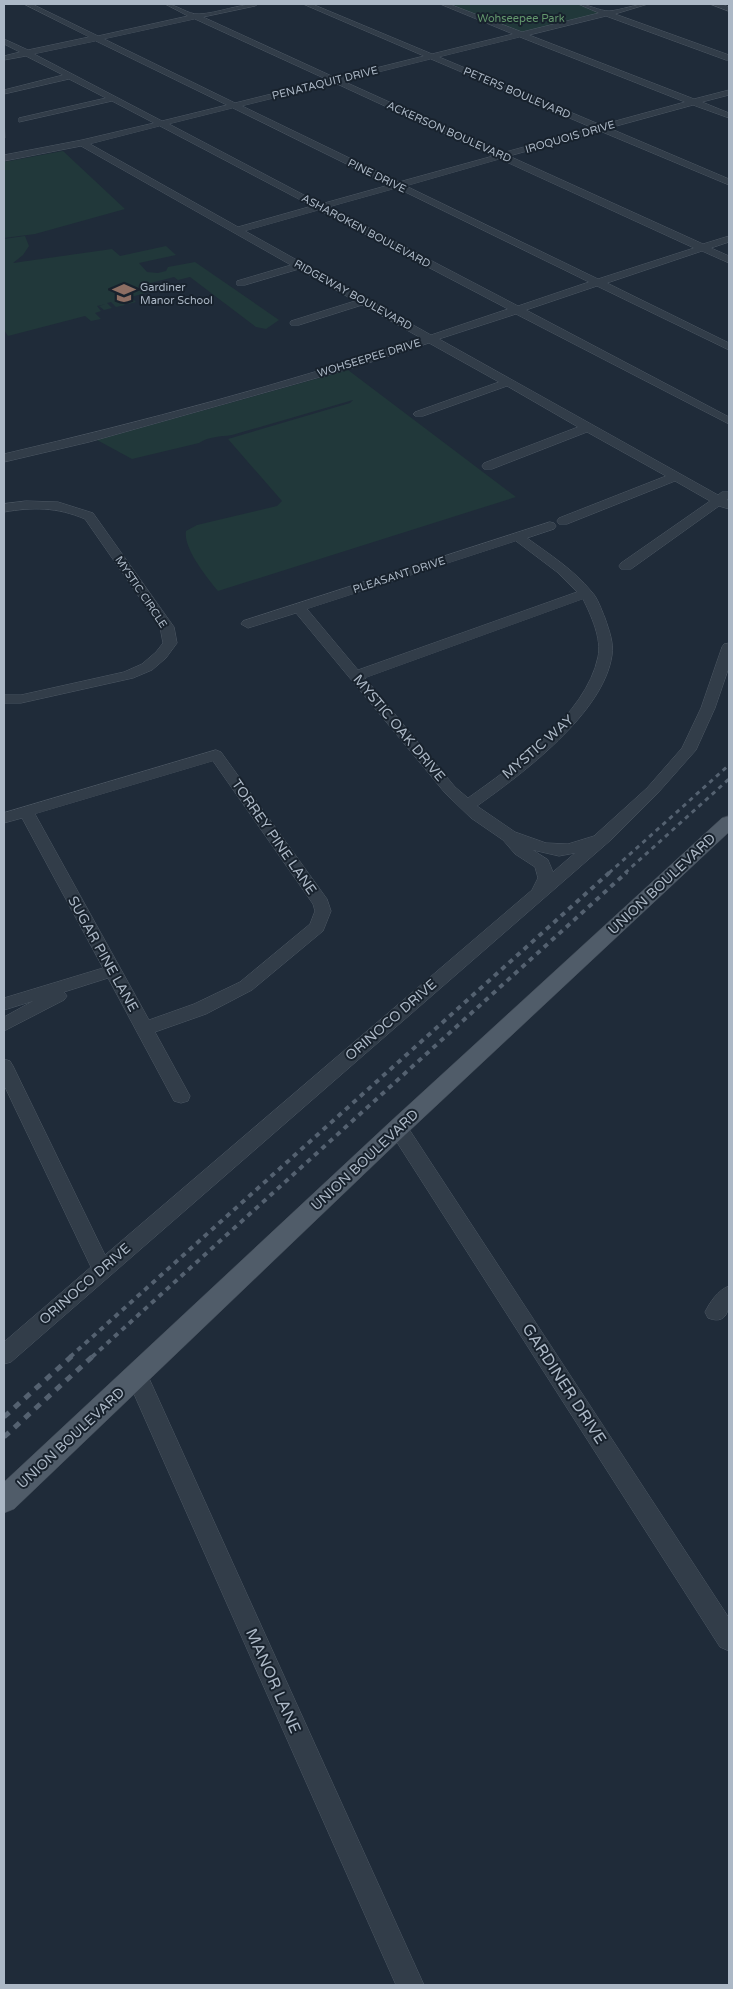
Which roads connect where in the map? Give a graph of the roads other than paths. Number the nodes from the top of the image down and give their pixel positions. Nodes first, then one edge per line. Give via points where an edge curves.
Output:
1 (26, 4) edge
2 (168, 4) edge
3 (255, 4) edge
4 (306, 4) edge
5 (443, 4) edge
6 (581, 4) edge
7 (645, 4) edge
8 (714, 4) edge
9 (729, 9) edge
10 (607, 13) junction
11 (196, 16) junction
12 (521, 34) junction
13 (97, 38) junction
14 (4, 41) edge
15 (26, 53) junction
16 (430, 57) junction
17 (4, 58) edge
18 (729, 58) edge
19 (70, 76) junction
20 (335, 80) junction
21 (4, 92) edge
22 (729, 92) edge
23 (114, 98) junction
24 (694, 102) junction
25 (233, 105) junction
26 (729, 116) edge
27 (22, 120) dead end
28 (161, 123) junction
29 (600, 128) junction
30 (82, 143) junction
31 (502, 156) junction
32 (4, 158) edge
33 (729, 182) edge
34 (396, 186) junction
35 (321, 207) junction
36 (238, 230) junction
37 (729, 240) edge
38 (703, 248) junction
39 (729, 260) edge
40 (300, 265) junction
41 (240, 283) dead end
42 (598, 283) junction
43 (364, 301) junction
44 (517, 310) junction
45 (296, 323) dead end
46 (432, 338) junction
47 (729, 347) edge
48 (509, 382) junction
49 (419, 414) dead end
50 (729, 421) edge
51 (588, 427) junction
52 (6, 454) edge
53 (488, 466) dead end
54 (675, 476) junction
55 (726, 500) edge
56 (4, 508) edge
57 (564, 521) dead end
58 (550, 526) dead end
59 (518, 536) junction
60 (626, 566) dead end
61 (586, 594) junction
62 (299, 608) junction
63 (248, 624) dead end
64 (729, 647) edge
65 (356, 676) junction
66 (4, 699) edge
67 (468, 805) junction
68 (26, 811) junction
69 (4, 818) edge
70 (729, 822) edge
71 (606, 834) junction
72 (509, 836) junction
73 (538, 894) junction
74 (107, 973) junction
75 (4, 1004) edge
76 (4, 1024) edge
77 (144, 1029) junction
78 (4, 1066) edge
79 (181, 1096) dead end
80 (398, 1128) junction
81 (102, 1269) junction
82 (729, 1295) edge
83 (715, 1312) dead end
84 (4, 1355) edge
85 (137, 1376) junction
86 (4, 1500) edge
87 (729, 1639) edge
88 (410, 1985) edge

1 - 13 street, PINE DRIVE
2 - 11 street, ACKERSON BOULEVARD
3 - 11 street
4 - 16 street, PETERS BOULEVARD
5 - 12 street
6 - 10 street
7 - 10 street, PENATAQUIT DRIVE
8 - 9 street
10 - 12 street, PENATAQUIT DRIVE
10 - 18 street
11 - 13 street
11 - 20 street, ACKERSON BOULEVARD
12 - 16 street, PENATAQUIT DRIVE
12 - 24 street
13 - 15 street
13 - 25 street, PINE DRIVE
14 - 15 street, ASHAROKEN BOULEVARD
15 - 17 street
15 - 19 street, ASHAROKEN BOULEVARD
16 - 20 street, PENATAQUIT DRIVE
16 - 29 street, PETERS BOULEVARD
19 - 21 street
19 - 23 street, ASHAROKEN BOULEVARD
20 - 25 street, PENATAQUIT DRIVE
20 - 31 street, ACKERSON BOULEVARD
22 - 24 street, IROQUOIS DRIVE
23 - 27 street
23 - 28 street, ASHAROKEN BOULEVARD
24 - 26 street
24 - 29 street, IROQUOIS DRIVE
25 - 28 street, PENATAQUIT DRIVE
25 - 34 street, PINE DRIVE
28 - 30 street, PENATAQUIT DRIVE
28 - 35 street, ASHAROKEN BOULEVARD
29 - 31 street, IROQUOIS DRIVE
29 - 33 street, PETERS BOULEVARD
30 - 32 street, PENATAQUIT DRIVE
30 - 36 street, RIDGEWAY BOULEVARD
31 - 34 street, IROQUOIS DRIVE
31 - 38 street, ACKERSON BOULEVARD
34 - 35 street, IROQUOIS DRIVE
34 - 42 street, PINE DRIVE
35 - 36 street, IROQUOIS DRIVE
35 - 44 street, ASHAROKEN BOULEVARD
36 - 40 street, RIDGEWAY BOULEVARD
37 - 38 street, WOHSEEPEE DRIVE
38 - 39 street, ACKERSON BOULEVARD
38 - 42 street, WOHSEEPEE DRIVE
40 - 41 street
40 - 43 street, RIDGEWAY BOULEVARD
42 - 44 street, WOHSEEPEE DRIVE
42 - 47 street, PINE DRIVE
43 - 45 street
43 - 46 street, RIDGEWAY BOULEVARD
44 - 46 street, WOHSEEPEE DRIVE
44 - 50 street, ASHAROKEN BOULEVARD
46 - 48 street, RIDGEWAY BOULEVARD
46 - 52 street, WOHSEEPEE DRIVE via 350,366 85,439
48 - 49 street
48 - 51 street, RIDGEWAY BOULEVARD
51 - 53 street
51 - 54 street, RIDGEWAY BOULEVARD
54 - 55 street, RIDGEWAY BOULEVARD
54 - 57 street
55 - 60 street
56 - 66 street, MYSTIC CIRCLE via 58,504 89,516 167,627 170,643 147,667 128,675 21,699
58 - 59 street, PLEASANT DRIVE
59 - 61 street, MYSTIC WAY via 561,569
59 - 62 street, PLEASANT DRIVE
61 - 65 street
61 - 67 street, MYSTIC WAY via 603,630 605,657 596,684 575,715 549,740
62 - 63 street, PLEASANT DRIVE
62 - 65 street, MYSTIC OAK DRIVE
64 - 71 street, ORINOCO DRIVE via 708,708 689,750
65 - 67 street, MYSTIC OAK DRIVE via 450,790
67 - 72 street, MYSTIC OAK DRIVE
68 - 69 street
68 - 74 street, SUGAR PINE LANE
68 - 77 street, TORREY PINE LANE via 216,755 322,903 321,920 309,935 246,986 200,1009
70 - 80 main road, UNION BOULEVARD
71 - 72 street, MYSTIC OAK DRIVE via 562,852
71 - 73 street, ORINOCO DRIVE
72 - 73 street, MYSTIC OAK DRIVE via 521,850 542,864 546,878
73 - 81 street, ORINOCO DRIVE
74 - 75 street
74 - 76 street
74 - 77 street, SUGAR PINE LANE
77 - 79 street, SUGAR PINE LANE
78 - 81 street
80 - 85 main road, UNION BOULEVARD
80 - 87 street, GARDINER DRIVE
81 - 84 street, ORINOCO DRIVE
82 - 83 street
85 - 86 main road, UNION BOULEVARD
85 - 88 street, MANOR LANE

